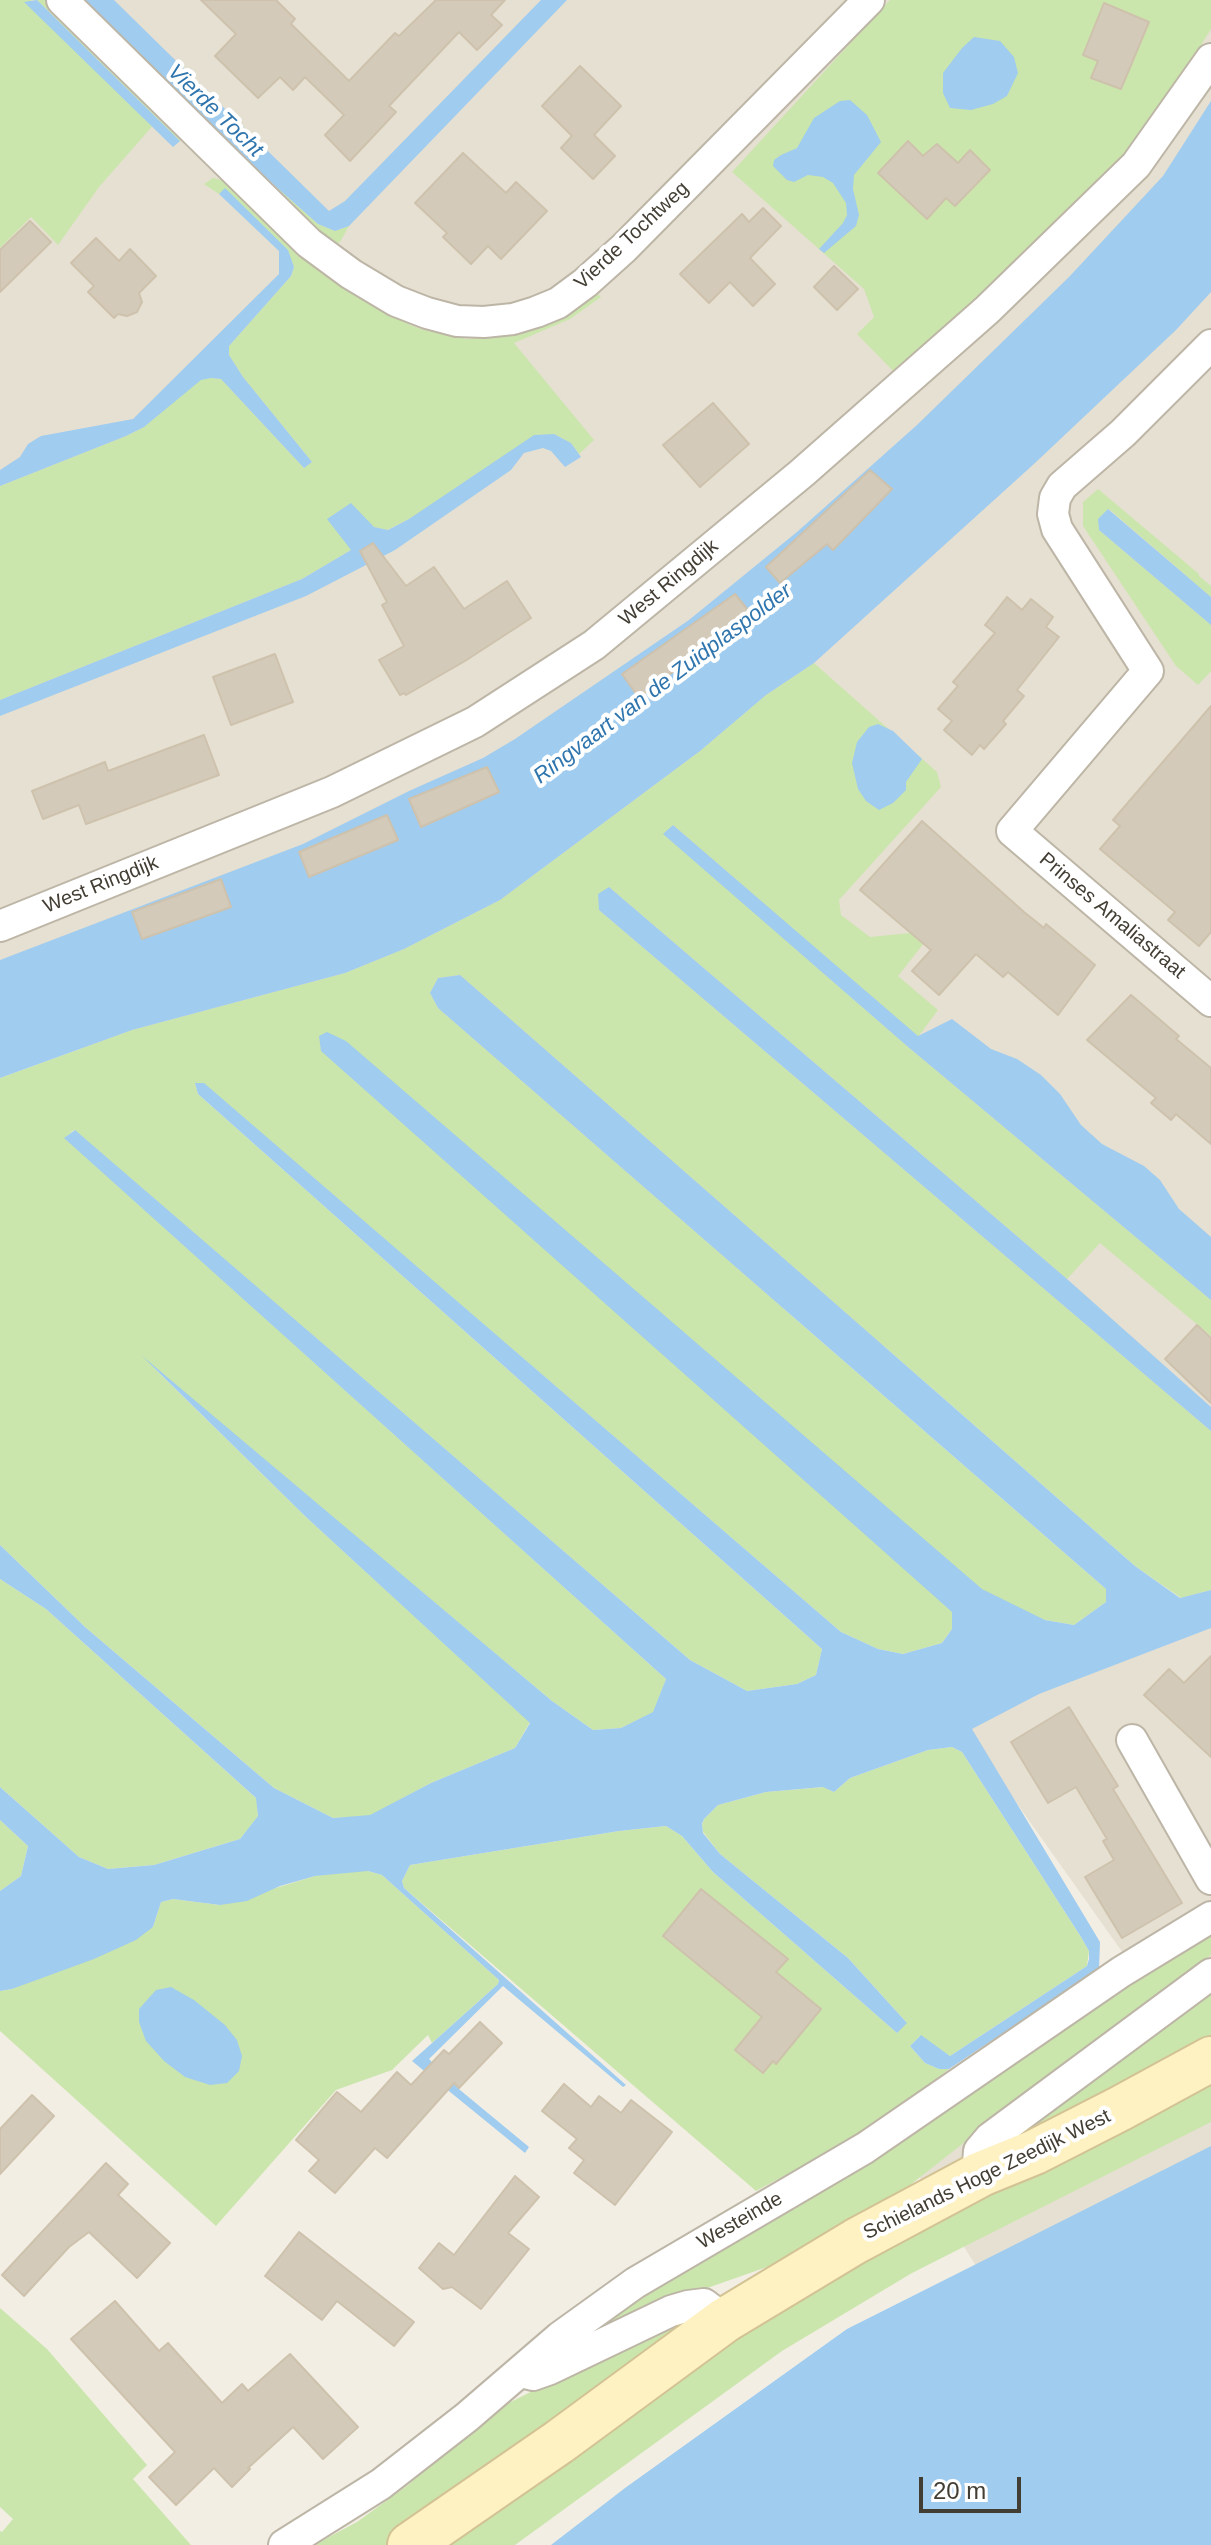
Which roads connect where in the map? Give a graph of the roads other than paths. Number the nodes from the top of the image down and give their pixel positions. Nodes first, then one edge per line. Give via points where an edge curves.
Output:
1 (62, 0) edge
2 (869, 0) edge
3 (1211, 59) edge
4 (1211, 345) edge
5 (0, 926) edge
6 (1211, 1001) edge
7 (1132, 1740) dead end
8 (1211, 1879) edge
9 (1211, 1917) edge
10 (1211, 1974) edge
11 (1211, 2059) edge
12 (981, 2174) junction
13 (725, 2320) junction
14 (519, 2371) junction
15 (284, 2545) edge
16 (410, 2545) edge

1 - 2 street, Vierde Tochtweg via 309,243 396,301 457,321 484,322 536,312 585,283
3 - 5 street, West Ringdijk via 1136,165 987,310 802,473 594,645 475,722 332,792
4 - 6 street, Prinses Amaliastraat via 1055,498 1057,529 1148,671 1012,831
7 - 8 street
9 - 14 street, Westeinde via 865,2148 635,2283
10 - 12 street via 990,2138 979,2151
11 - 12 street, Schielands Hoge Zeedijk West via 1047,2146
12 - 13 street, Schielands Hoge Zeedijk West
13 - 14 street via 704,2304 688,2306 550,2369 533,2375
13 - 16 street, Schielands Hoge Zeedijk West
14 - 15 street, Westeinde via 381,2484

